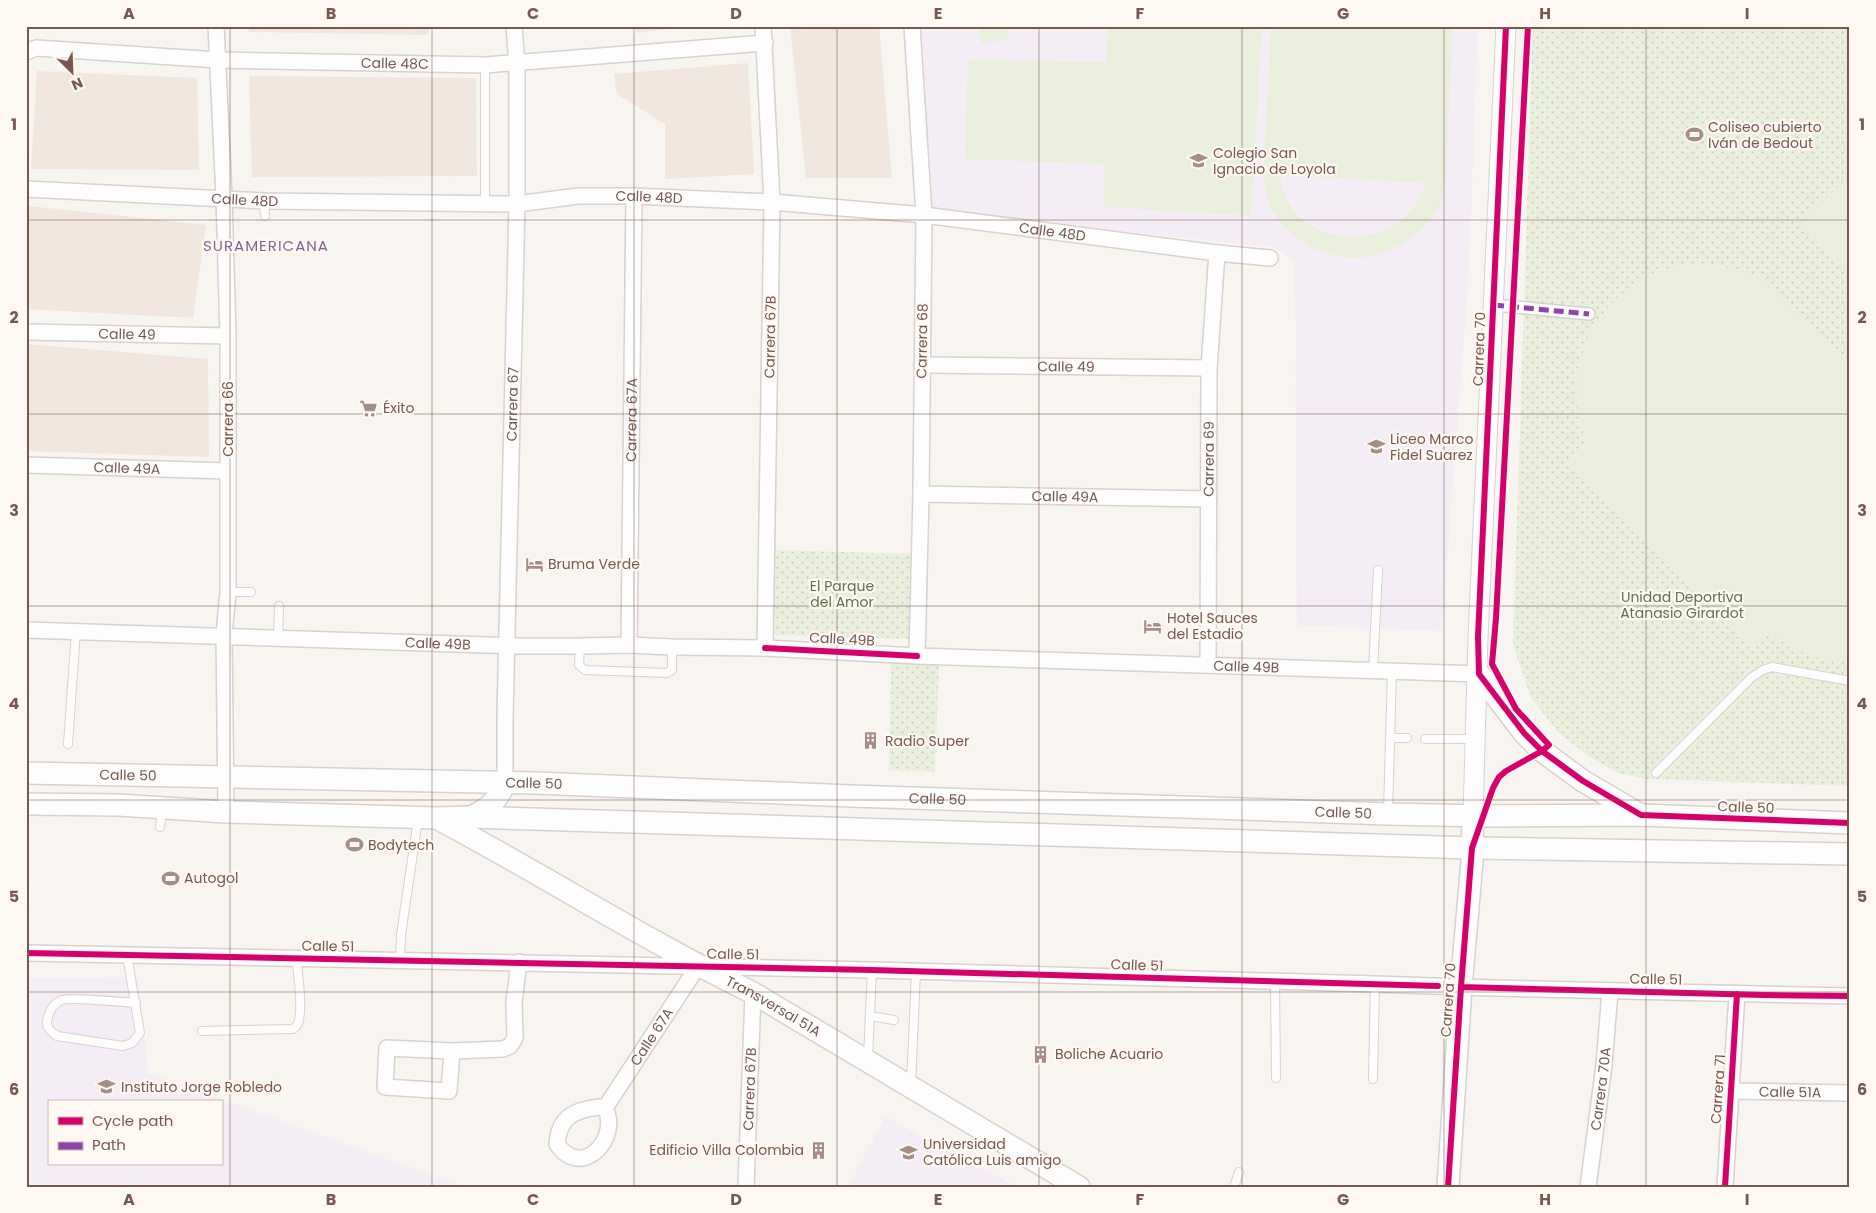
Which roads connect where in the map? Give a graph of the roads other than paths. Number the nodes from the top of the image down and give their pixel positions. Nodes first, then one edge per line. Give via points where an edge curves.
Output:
1 (216, 26) edge
2 (514, 26) edge
3 (763, 26) edge
4 (912, 26) edge
5 (1506, 26) edge
6 (764, 43) junction
7 (26, 52) edge
8 (218, 60) junction
9 (517, 64) junction
10 (485, 65) junction
11 (26, 189) edge
12 (634, 196) junction
13 (224, 197) junction
14 (772, 202) junction
15 (485, 204) junction
16 (517, 204) junction
17 (924, 215) junction
18 (1217, 253) junction
19 (1270, 258) dead end
20 (1494, 305) junction
21 (1589, 314) dead end
22 (26, 332) edge
23 (228, 336) junction
24 (922, 365) junction
25 (1209, 368) junction
26 (26, 465) edge
27 (228, 471) junction
28 (921, 494) junction
29 (1210, 499) junction
30 (1378, 570) dead end
31 (228, 592) junction
32 (252, 592) dead end
33 (279, 606) dead end
34 (26, 630) edge
35 (76, 631) junction
36 (224, 635) junction
37 (278, 638) junction
38 (508, 644) junction
39 (629, 645) junction
40 (580, 646) junction
41 (672, 648) junction
42 (766, 648) junction
43 (917, 656) junction
44 (1208, 664) junction
45 (1373, 670) junction
46 (1392, 671) junction
47 (1479, 674) junction
48 (1850, 681) edge
49 (1390, 738) junction
50 (1406, 738) dead end
51 (1426, 739) dead end
52 (1475, 740) junction
53 (68, 744) dead end
54 (26, 772) edge
55 (1656, 773) dead end
56 (227, 777) junction
57 (505, 783) junction
58 (26, 804) edge
59 (226, 812) junction
60 (1388, 814) junction
61 (1641, 815) junction
62 (1473, 816) junction
63 (471, 817) junction
64 (428, 818) junction
65 (1850, 823) edge
66 (1472, 848) junction
67 (1850, 854) edge
68 (26, 953) edge
69 (127, 954) junction
70 (296, 958) junction
71 (400, 960) junction
72 (519, 962) junction
73 (698, 966) junction
74 (872, 970) junction
75 (916, 972) junction
76 (1275, 981) junction
77 (1375, 984) junction
78 (1461, 987) junction
79 (1610, 991) junction
80 (752, 993) junction
81 (1737, 994) junction
82 (1850, 996) edge
83 (136, 1003) junction
84 (870, 1016) junction
85 (894, 1020) dead end
86 (202, 1031) dead end
87 (452, 1051) junction
88 (868, 1061) junction
89 (1276, 1078) dead end
90 (1374, 1080) dead end
91 (910, 1086) junction
92 (1730, 1092) junction
93 (1850, 1093) edge
94 (606, 1108) dead end
95 (1239, 1172) dead end
96 (1448, 1186) edge
97 (746, 1187) edge
98 (1079, 1187) edge
99 (1234, 1187) edge
100 (1454, 1187) edge
101 (1588, 1187) edge
102 (1725, 1187) edge

1 - 8 street, Carrera 66
2 - 9 street, Carrera 67
3 - 6 street, Carrera 67B
4 - 17 street, Carrera 68
5 - 20 street, Carrera 70
6 - 9 street, Calle 48C
6 - 14 street, Carrera 67B
7 - 8 street, Calle 48C via 36,48
8 - 10 street, Calle 48C
8 - 13 street, Carrera 66
9 - 10 street, Calle 48C
9 - 16 street, Carrera 67
10 - 15 lane
11 - 13 street, Calle 48D
12 - 14 street, Calle 48D
12 - 16 street, Calle 48D via 578,196
12 - 39 street, Carrera 67A
13 - 15 street, Calle 48D via 264,208
13 - 23 street, Carrera 66
14 - 17 street, Calle 48D
14 - 42 street, Carrera 67B
15 - 16 street, Calle 48D
16 - 38 street, Carrera 67
17 - 18 street, Calle 48D
17 - 24 street, Carrera 68
18 - 19 street, Calle 48D
18 - 25 street, Carrera 69
20 - 21 street
20 - 47 street, Carrera 70
22 - 23 street, Calle 49
23 - 27 street, Carrera 66
24 - 25 street, Calle 49
24 - 28 street, Carrera 68
25 - 29 street, Carrera 69
26 - 27 street, Calle 49A
27 - 31 street, Carrera 66
28 - 29 street, Calle 49A
28 - 43 street, Carrera 68
29 - 44 street, Carrera 69
30 - 45 lane
31 - 32 lane
31 - 36 street, Carrera 66
33 - 37 lane
34 - 35 street, Calle 49B
35 - 36 street, Calle 49B
35 - 53 lane
36 - 37 street, Calle 49B
36 - 56 street, Carrera 66
37 - 38 street, Calle 49B
38 - 40 street, Calle 49B
38 - 57 street, Carrera 67
39 - 40 street, Calle 49B
39 - 41 street, Calle 49B
40 - 41 lane via 579,665 585,670 667,673 672,670
41 - 42 street, Calle 49B
42 - 43 street, Calle 49B
43 - 44 street, Calle 49B
44 - 45 street, Calle 49B
45 - 46 street, Calle 49B
46 - 47 street, Calle 49B
46 - 49 lane
47 - 52 street, Carrera 70
47 - 61 main road via 1524,733 1542,751 1583,781
48 - 55 lane via 1781,668 1762,670
49 - 50 lane
49 - 60 lane
51 - 52 lane
52 - 62 street, Carrera 70
54 - 56 main road, Calle 50
56 - 57 main road, Calle 50
56 - 59 street, Carrera 66
57 - 60 main road, Calle 50
57 - 63 main road via 497,800
58 - 59 main road via 119,805 161,817
59 - 64 main road
60 - 62 main road, Calle 50
61 - 62 main road, Calle 50
61 - 65 main road, Calle 50
62 - 66 main road, Carrera 70
63 - 64 main road
63 - 66 main road
64 - 71 lane via 401,935
64 - 73 main road, Transversal 51A via 481,841
66 - 67 main road
66 - 78 main road, Carrera 70
68 - 69 street, Calle 51
69 - 70 street, Calle 51
69 - 83 lane
70 - 71 street, Calle 51
70 - 86 lane via 300,1020 296,1027
71 - 72 street, Calle 51
72 - 73 street, Calle 51
72 - 87 street via 514,1002 515,1038 510,1046
73 - 74 street, Calle 51
73 - 80 main road, Transversal 51A
73 - 94 street, Calle 67A
74 - 75 street, Calle 51
74 - 84 lane
75 - 76 street, Calle 51
75 - 91 lane
76 - 77 street, Calle 51
76 - 89 lane
77 - 78 street, Calle 51
77 - 90 lane
78 - 79 street, Calle 51
78 - 96 main road, Carrera 70
79 - 81 street, Calle 51
79 - 101 street, Carrera 70A
80 - 88 main road, Transversal 51A
80 - 97 street, Carrera 67B
81 - 82 street, Calle 51
81 - 92 street, Carrera 71
83 - 83 lane via 64,999 50,1009 46,1022 48,1029 57,1036 123,1046 132,1044 140,1033
84 - 85 lane
84 - 88 lane
87 - 87 street via 387,1048 385,1087 449,1091
88 - 91 main road, Transversal 51A
91 - 98 main road, Transversal 51A
92 - 93 street, Calle 51A
92 - 102 street, Carrera 71
95 - 99 lane
96 - 100 street

